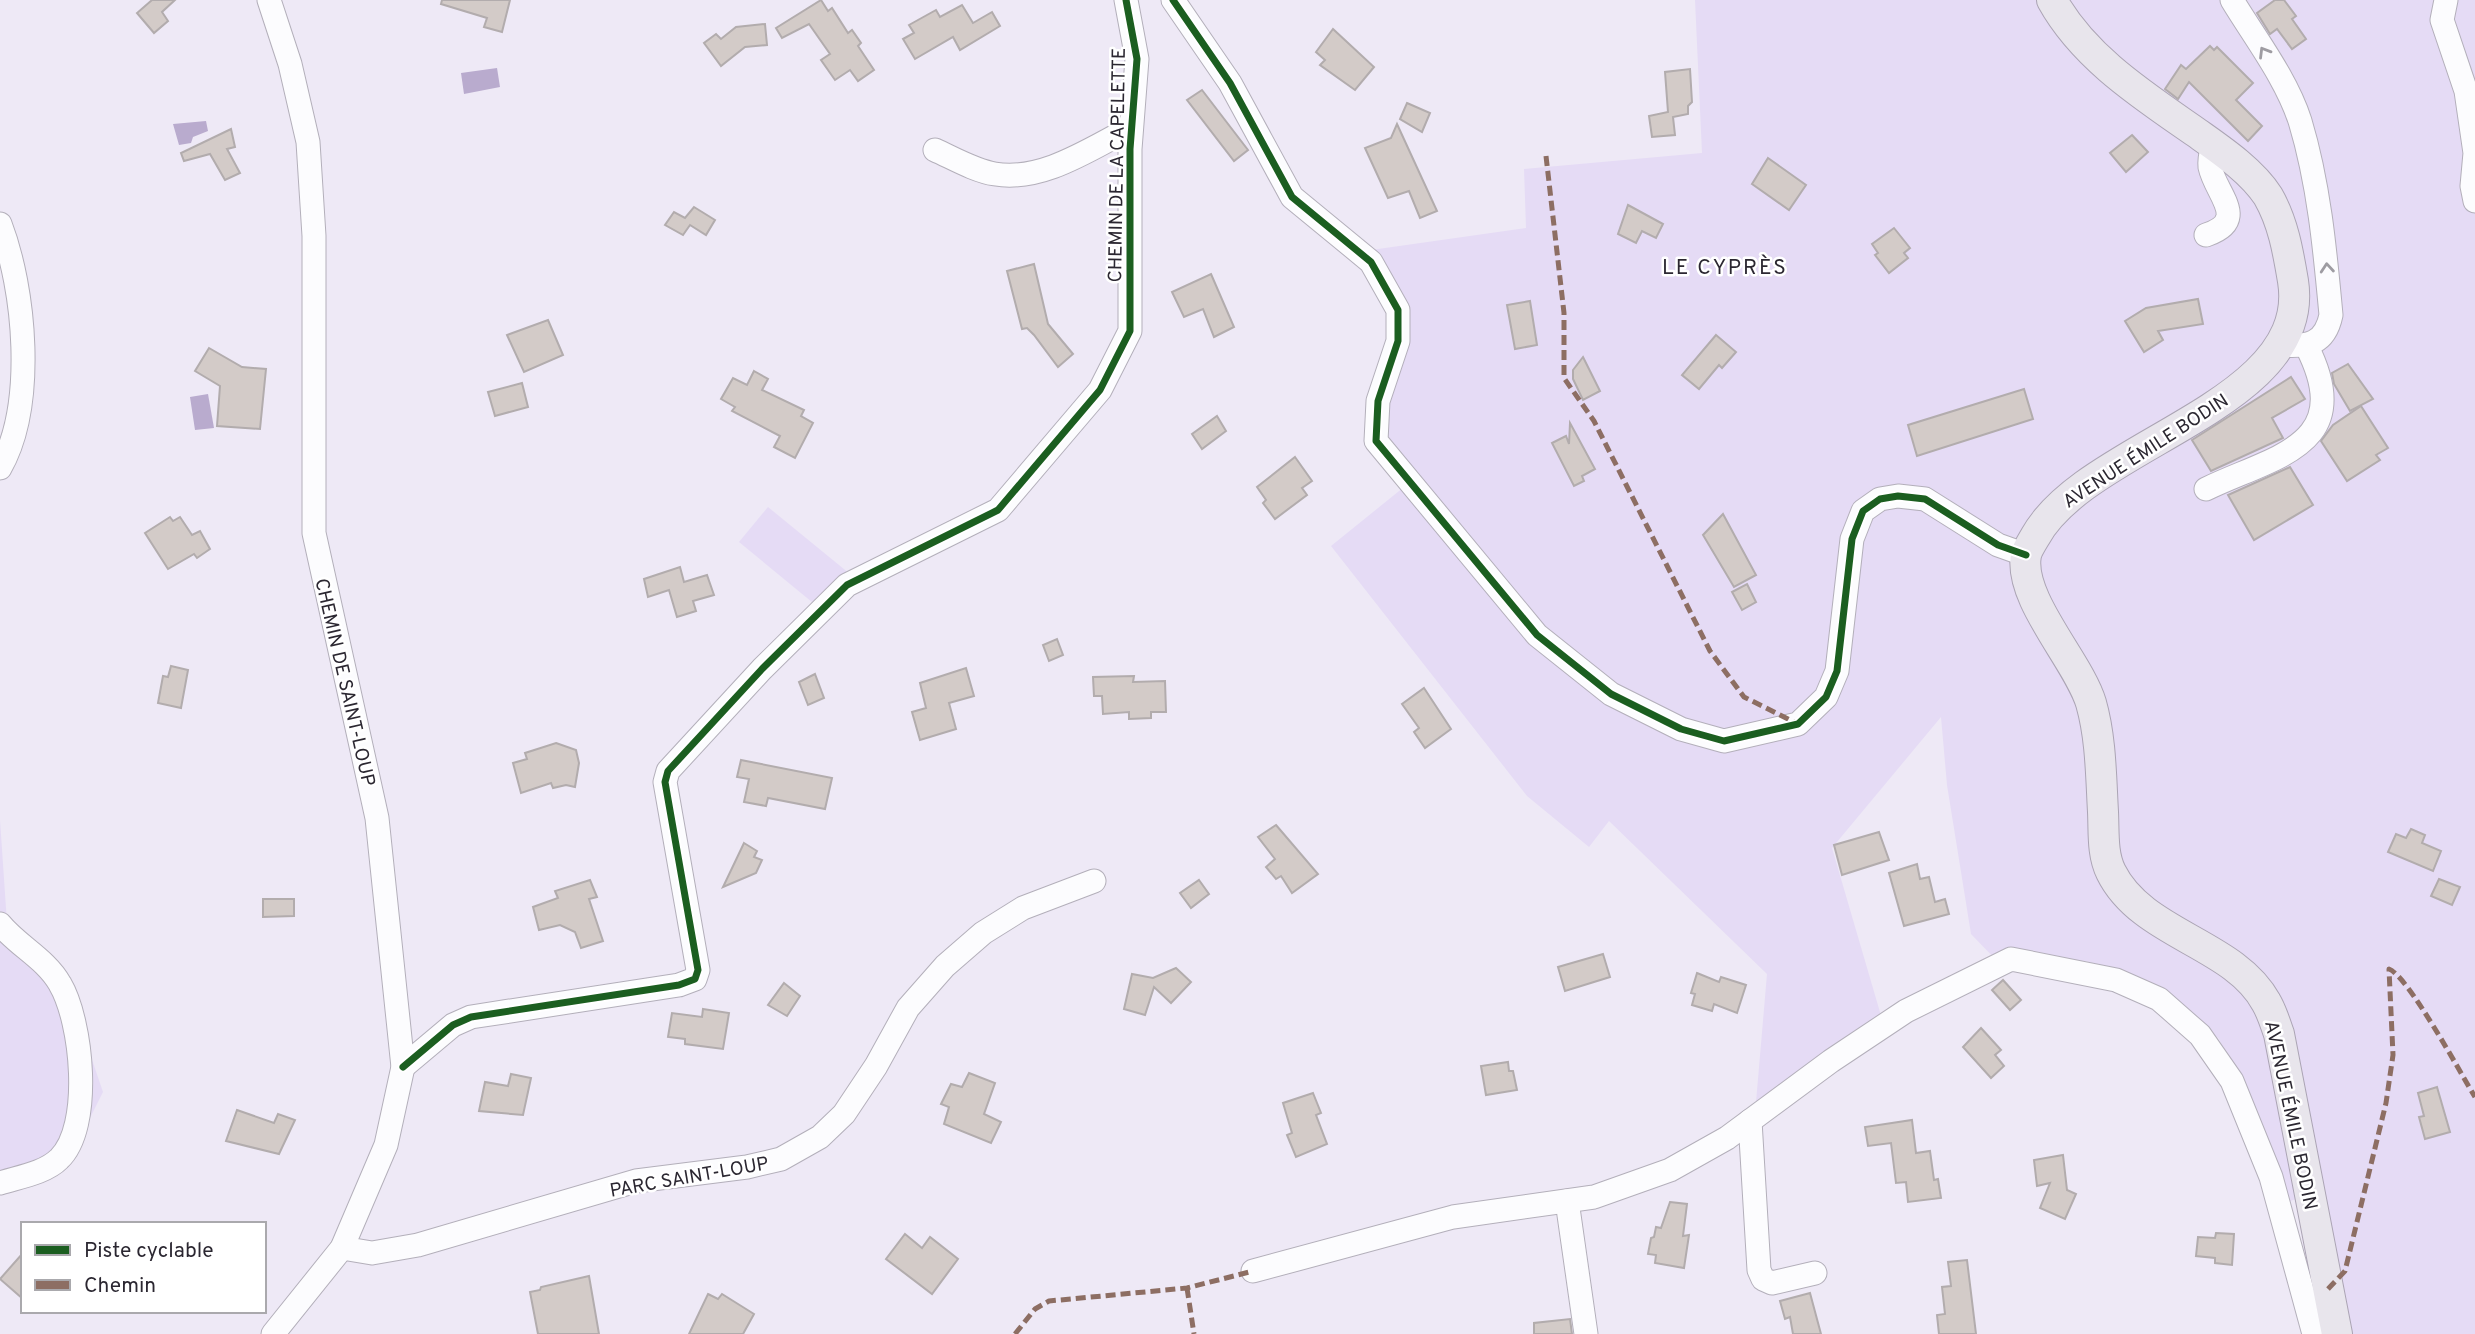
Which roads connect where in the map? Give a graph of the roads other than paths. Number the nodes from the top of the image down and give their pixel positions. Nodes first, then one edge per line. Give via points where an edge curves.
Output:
1 (269, 0) edge
2 (1126, 0) edge
3 (1173, 0) edge
4 (2052, 0) edge
5 (2232, 0) edge
6 (2446, 0) edge
7 (1131, 128) junction
8 (2213, 144) junction
9 (934, 150) dead end
10 (2475, 201) edge
11 (0, 224) edge
12 (2206, 235) dead end
13 (2304, 342) junction
14 (0, 468) edge
15 (2206, 489) dead end
16 (2025, 555) junction
17 (1094, 881) dead end
18 (0, 924) edge
19 (403, 1067) junction
20 (1750, 1121) junction
21 (0, 1184) edge
22 (1567, 1201) junction
23 (342, 1248) junction
24 (1253, 1271) dead end
25 (1815, 1273) dead end
26 (273, 1334) edge
27 (1586, 1334) edge
28 (2315, 1334) edge
29 (2337, 1334) edge

1 - 19 street, CHEMIN DE SAINT-LOUP via 308,142 314,236 314,533 377,818
2 - 7 street, CHEMIN DE LA CAPELETTE via 1137,59
3 - 16 street via 1230,83 1292,197 1371,262 1398,310 1398,341 1378,401 1376,441 1537,635 1611,694 1681,729 1724,741 1798,724 1826,697 1837,671 1852,539 1863,511 1880,499 1925,499 1998,545
4 - 8 main road, AVENUE ÉMILE BODIN via 2100,61
13 -> 5 street via 2331,315 2323,228 2299,119
6 - 10 street via 2442,20 2466,91 2475,153
7 - 9 street via 1051,167 1023,174 995,174
7 - 19 street, CHEMIN DE LA CAPELETTE via 1130,331 1101,390 998,510 847,585 668,771 664,782 698,970 695,979 688,984 471,1017 453,1025
8 - 12 street via 2211,169 2229,216 2219,231
8 - 13 main road, AVENUE ÉMILE BODIN via 2267,194 2286,238
11 - 14 street via 19,305 24,360 14,433
13 - 15 street via 2323,388 2322,408 2305,439 2270,463
13 - 16 main road, AVENUE ÉMILE BODIN via 2065,500 2044,521
16 - 29 main road, AVENUE ÉMILE BODIN via 2042,615 2091,702 2103,844 2112,873 2148,916 2222,958 2266,1001 2279,1034
17 - 23 street, PARC SAINT-LOUP via 1023,908 983,933 908,1008 844,1114 820,1137 781,1159 636,1181 418,1245 372,1253
18 - 21 street via 49,968 61,986 83,1091 76,1130 59,1160
19 - 23 street, CHEMIN DE SAINT-LOUP via 386,1145
20 - 22 street via 1670,1170 1594,1197
20 - 25 street via 1759,1270 1763,1279 1772,1283
20 - 28 street via 1906,1011 2011,959 2116,980 2159,999 2200,1035 2232,1081 2271,1177
22 - 24 street via 1453,1217
22 - 27 street
23 - 26 street, CHEMIN DE SAINT-LOUP

